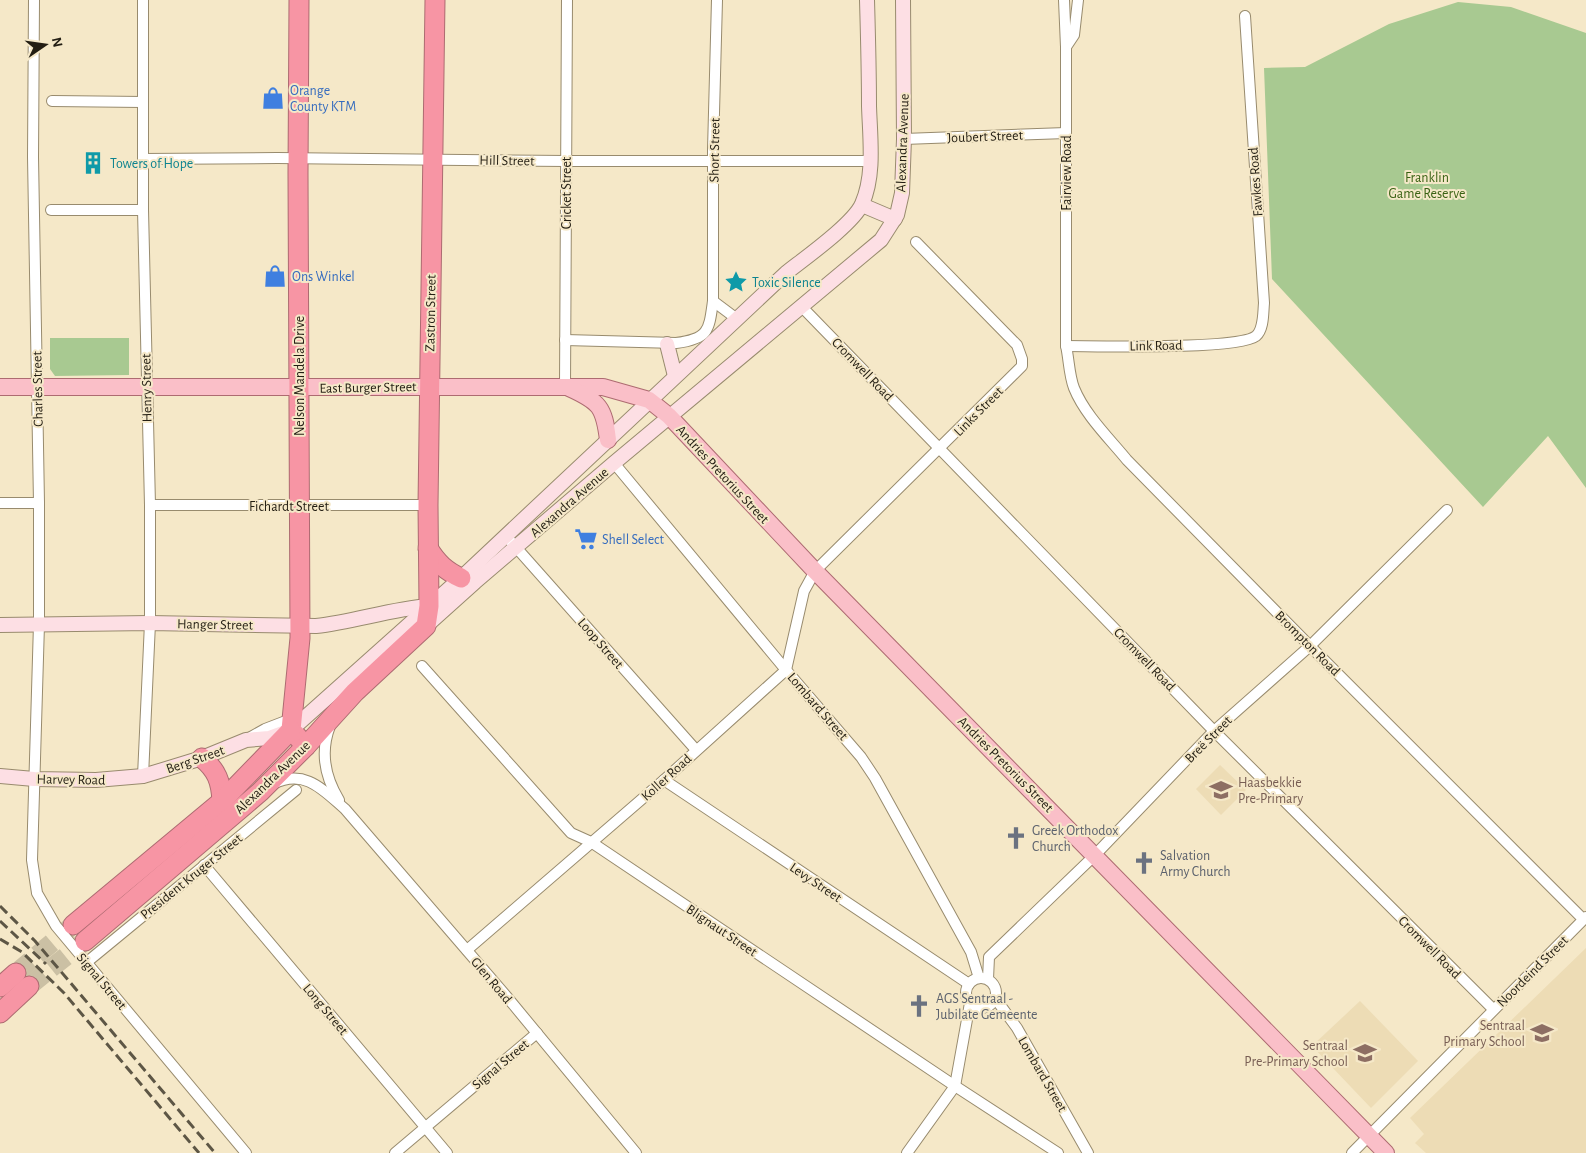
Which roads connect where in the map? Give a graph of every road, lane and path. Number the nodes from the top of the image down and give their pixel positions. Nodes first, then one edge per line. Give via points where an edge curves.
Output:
1 (34, 0) edge
2 (143, 0) edge
3 (299, 0) edge
4 (435, 0) edge
5 (567, 0) edge
6 (717, 0) edge
7 (867, 0) edge
8 (903, 0) edge
9 (1064, 0) edge
10 (1078, 0) edge
11 (1245, 16) dead end
12 (1066, 47) junction
13 (52, 101) dead end
14 (143, 102) junction
15 (1066, 133) junction
16 (904, 139) junction
17 (143, 159) junction
18 (298, 159) junction
19 (432, 159) junction
20 (714, 160) junction
21 (566, 161) junction
22 (871, 161) junction
23 (862, 205) junction
24 (51, 210) dead end
25 (143, 210) junction
26 (895, 219) junction
27 (916, 242) dead end
28 (713, 301) junction
29 (801, 306) junction
30 (737, 319) junction
31 (565, 340) junction
32 (1245, 341) joint
33 (667, 344) junction
34 (1066, 346) junction
35 (675, 376) junction
36 (146, 386) junction
37 (429, 386) junction
38 (565, 386) junction
39 (0, 387) edge
40 (37, 387) junction
41 (299, 388) junction
42 (650, 400) junction
43 (669, 416) junction
44 (608, 440) junction
45 (940, 448) junction
46 (614, 463) junction
47 (0, 503) edge
48 (39, 503) junction
49 (150, 505) junction
50 (428, 505) junction
51 (301, 506) junction
52 (1447, 510) dead end
53 (506, 536) junction
54 (428, 548) junction
55 (517, 548) junction
56 (815, 571) junction
57 (461, 578) junction
58 (429, 606) junction
59 (150, 623) junction
60 (39, 624) junction
61 (0, 625) edge
62 (300, 625) junction
63 (426, 626) junction
64 (1310, 646) junction
65 (422, 666) dead end
66 (786, 670) junction
67 (334, 716) junction
68 (291, 724) junction
69 (1214, 730) junction
70 (306, 746) junction
71 (696, 750) junction
72 (202, 758) junction
73 (0, 776) edge
74 (143, 776) junction
75 (34, 779) junction
76 (664, 780) junction
77 (296, 790) dead end
78 (260, 792) junction
79 (222, 801) junction
80 (345, 809) junction
81 (591, 842) junction
82 (1095, 855) junction
83 (204, 865) junction
84 (1585, 918) edge
85 (73, 925) tunnel mouth
86 (86, 941) tunnel mouth
87 (467, 950) junction
88 (86, 962) junction
89 (983, 979) junction
90 (969, 984) junction
91 (0, 987) edge
92 (995, 998) junction
93 (970, 1003) junction
94 (1493, 1009) junction
95 (0, 1013) edge
96 (537, 1034) junction
97 (955, 1086) junction
98 (426, 1128) junction
99 (1369, 1136) junction
100 (246, 1153) edge
101 (395, 1153) edge
102 (447, 1153) edge
103 (636, 1153) edge
104 (907, 1153) edge
105 (1058, 1153) edge
106 (1088, 1153) edge
107 (1352, 1153) edge
108 (1386, 1153) edge

1 - 40 street, Charles Street
2 - 14 street, Henry Street
3 - 18 highway, Nelson Mandela Drive
4 - 19 highway, Zastron Street
5 - 21 street, Cricket Street
6 - 20 street, Short Street
7 - 22 main road, Alexandra Avenue
8 - 16 main road, Alexandra Avenue
9 - 12 street, Fairview Road
10 - 12 street via 1074,35
11 - 32 street, Fawkes Road via 1264,303 1260,330
12 - 15 street, Fairview Road
13 - 14 street
14 - 17 street, Henry Street
15 - 16 street, Joubert Street
15 - 34 street, Fairview Road
16 - 26 main road, Alexandra Avenue via 902,193
17 - 18 street, Hill Street
17 - 25 street, Henry Street
18 - 19 street, Hill Street
18 - 41 highway, Nelson Mandela Drive
19 - 21 street, Hill Street
19 - 37 highway, Zastron Street
20 - 21 street, Hill Street
20 - 22 street, Hill Street
20 - 28 street, Short Street
21 - 31 street, Cricket Street
22 - 23 main road, Alexandra Avenue
23 - 26 main road
23 - 30 main road, Alexandra Avenue via 842,228 786,273
24 - 25 street
25 - 36 street, Henry Street
26 - 29 main road, Alexandra Avenue via 881,240
27 - 45 street, Links Street via 1017,345 1022,359 1022,366 1017,372
28 - 30 street
28 - 33 street, Short Street via 710,325 699,337
29 - 43 main road, Alexandra Avenue
29 - 45 street, Cromwell Road
30 - 35 main road, Alexandra Avenue
31 - 33 street
31 - 38 street, Cricket Street
32 - 34 street, Link Road
33 - 35 main road
34 - 64 street, Brompton Road via 1074,387 1104,433
35 - 42 main road, Alexandra Avenue
36 - 40 main road, East Burger Street
36 - 41 main road, East Burger Street
36 - 49 street, Henry Street
37 - 38 main road, East Burger Street
37 - 41 main road, East Burger Street
37 - 50 highway, Zastron Street
38 - 42 main road, East Burger Street via 602,387
38 - 44 main road via 602,408
39 - 40 main road, East Burger Street
40 - 48 street, Charles Street
41 - 51 highway, Nelson Mandela Drive
42 - 43 main road, East Burger Street
42 - 44 main road, Alexandra Avenue
43 - 46 main road, Alexandra Avenue
43 - 56 main road, Andries Pretorius Street
44 - 53 main road, Alexandra Avenue
45 - 56 street, Links Street
45 - 69 street, Cromwell Road
46 - 55 main road, Alexandra Avenue
46 - 66 street, Lombard Street
47 - 48 street
48 - 60 street, Charles Street
49 - 51 street, Fichardt Street
49 - 59 street, Henry Street
50 - 51 street, Fichardt Street
50 - 54 highway, Zastron Street
51 - 62 highway, Nelson Mandela Drive
52 - 64 street, Breë Street
53 - 55 street, Loop Street
53 - 57 main road, Alexandra Avenue
54 - 57 highway via 438,564
54 - 58 highway, Zastron Street
55 - 63 main road, Alexandra Avenue
55 - 71 street, Loop Street
56 - 66 street via 804,591
56 - 82 main road, Andries Pretorius Street
57 - 58 main road, Alexandra Avenue
58 - 62 main road, Hanger Street via 340,624
58 - 63 highway, Zastron Street
58 - 68 main road, Alexandra Avenue
59 - 60 main road, Hanger Street
59 - 62 main road, Hanger Street
59 - 74 street, Henry Street
60 - 61 main road, Hanger Street
60 - 75 street, Charles Street
62 - 68 highway, Nelson Mandela Drive
63 - 67 highway, Alexandra Avenue
64 - 69 street, Breë Street
64 - 84 street, Brompton Road
65 - 81 street, Blignaut Street via 571,833
66 - 71 street, Koller Road
66 - 89 street, Lombard Street via 861,757 875,778
67 - 70 highway, Alexandra Avenue
67 - 80 street, Glen Road via 324,747 325,763 332,788
68 - 70 highway
68 - 72 main road, Berg Street via 269,738 246,740
68 - 79 highway, Alexandra Avenue
69 - 82 street, Breë Street
69 - 94 street, Cromwell Road
70 - 78 highway, Alexandra Avenue
71 - 76 street, Koller Road
72 - 74 main road, Berg Street
72 - 79 highway via 219,778
73 - 75 main road, Harvey Road
74 - 75 main road, Harvey Road via 96,780
75 - 88 street, Signal Street via 32,860 37,893 56,926
76 - 81 street, Koller Road
76 - 90 street, Levy Street
77 - 83 street, President Kruger Street
78 - 80 street, Glen Road via 282,780 308,780 323,788
78 - 86 highway, Alexandra Avenue
79 - 85 highway, Alexandra Avenue
80 - 87 street, Glen Road
81 - 87 street, Koller Road
81 - 97 street, Blignaut Street
82 - 89 street, Breë Street via 989,957
82 - 99 main road, Andries Pretorius Street
83 - 88 street, President Kruger Street
83 - 98 street, Long Street
84 - 94 street, Noordeind Street
87 - 96 street, Glen Road
88 - 100 street, Signal Street
89 - 90 street
89 - 92 street via 995,987
90 - 93 street via 966,994
91 - 95 highway via 23,980
92 - 93 street via 985,1008
92 - 106 street, Lombard Street via 1016,1028
93 - 97 street
94 - 99 street, Noordeind Street
96 - 98 street, Signal Street
96 - 103 street, Glen Road
97 - 104 street
97 - 105 street, Blignaut Street
98 - 101 street, Signal Street
98 - 102 street, Long Street
99 - 107 street, Noordeind Street
99 - 108 main road, Andries Pretorius Street

